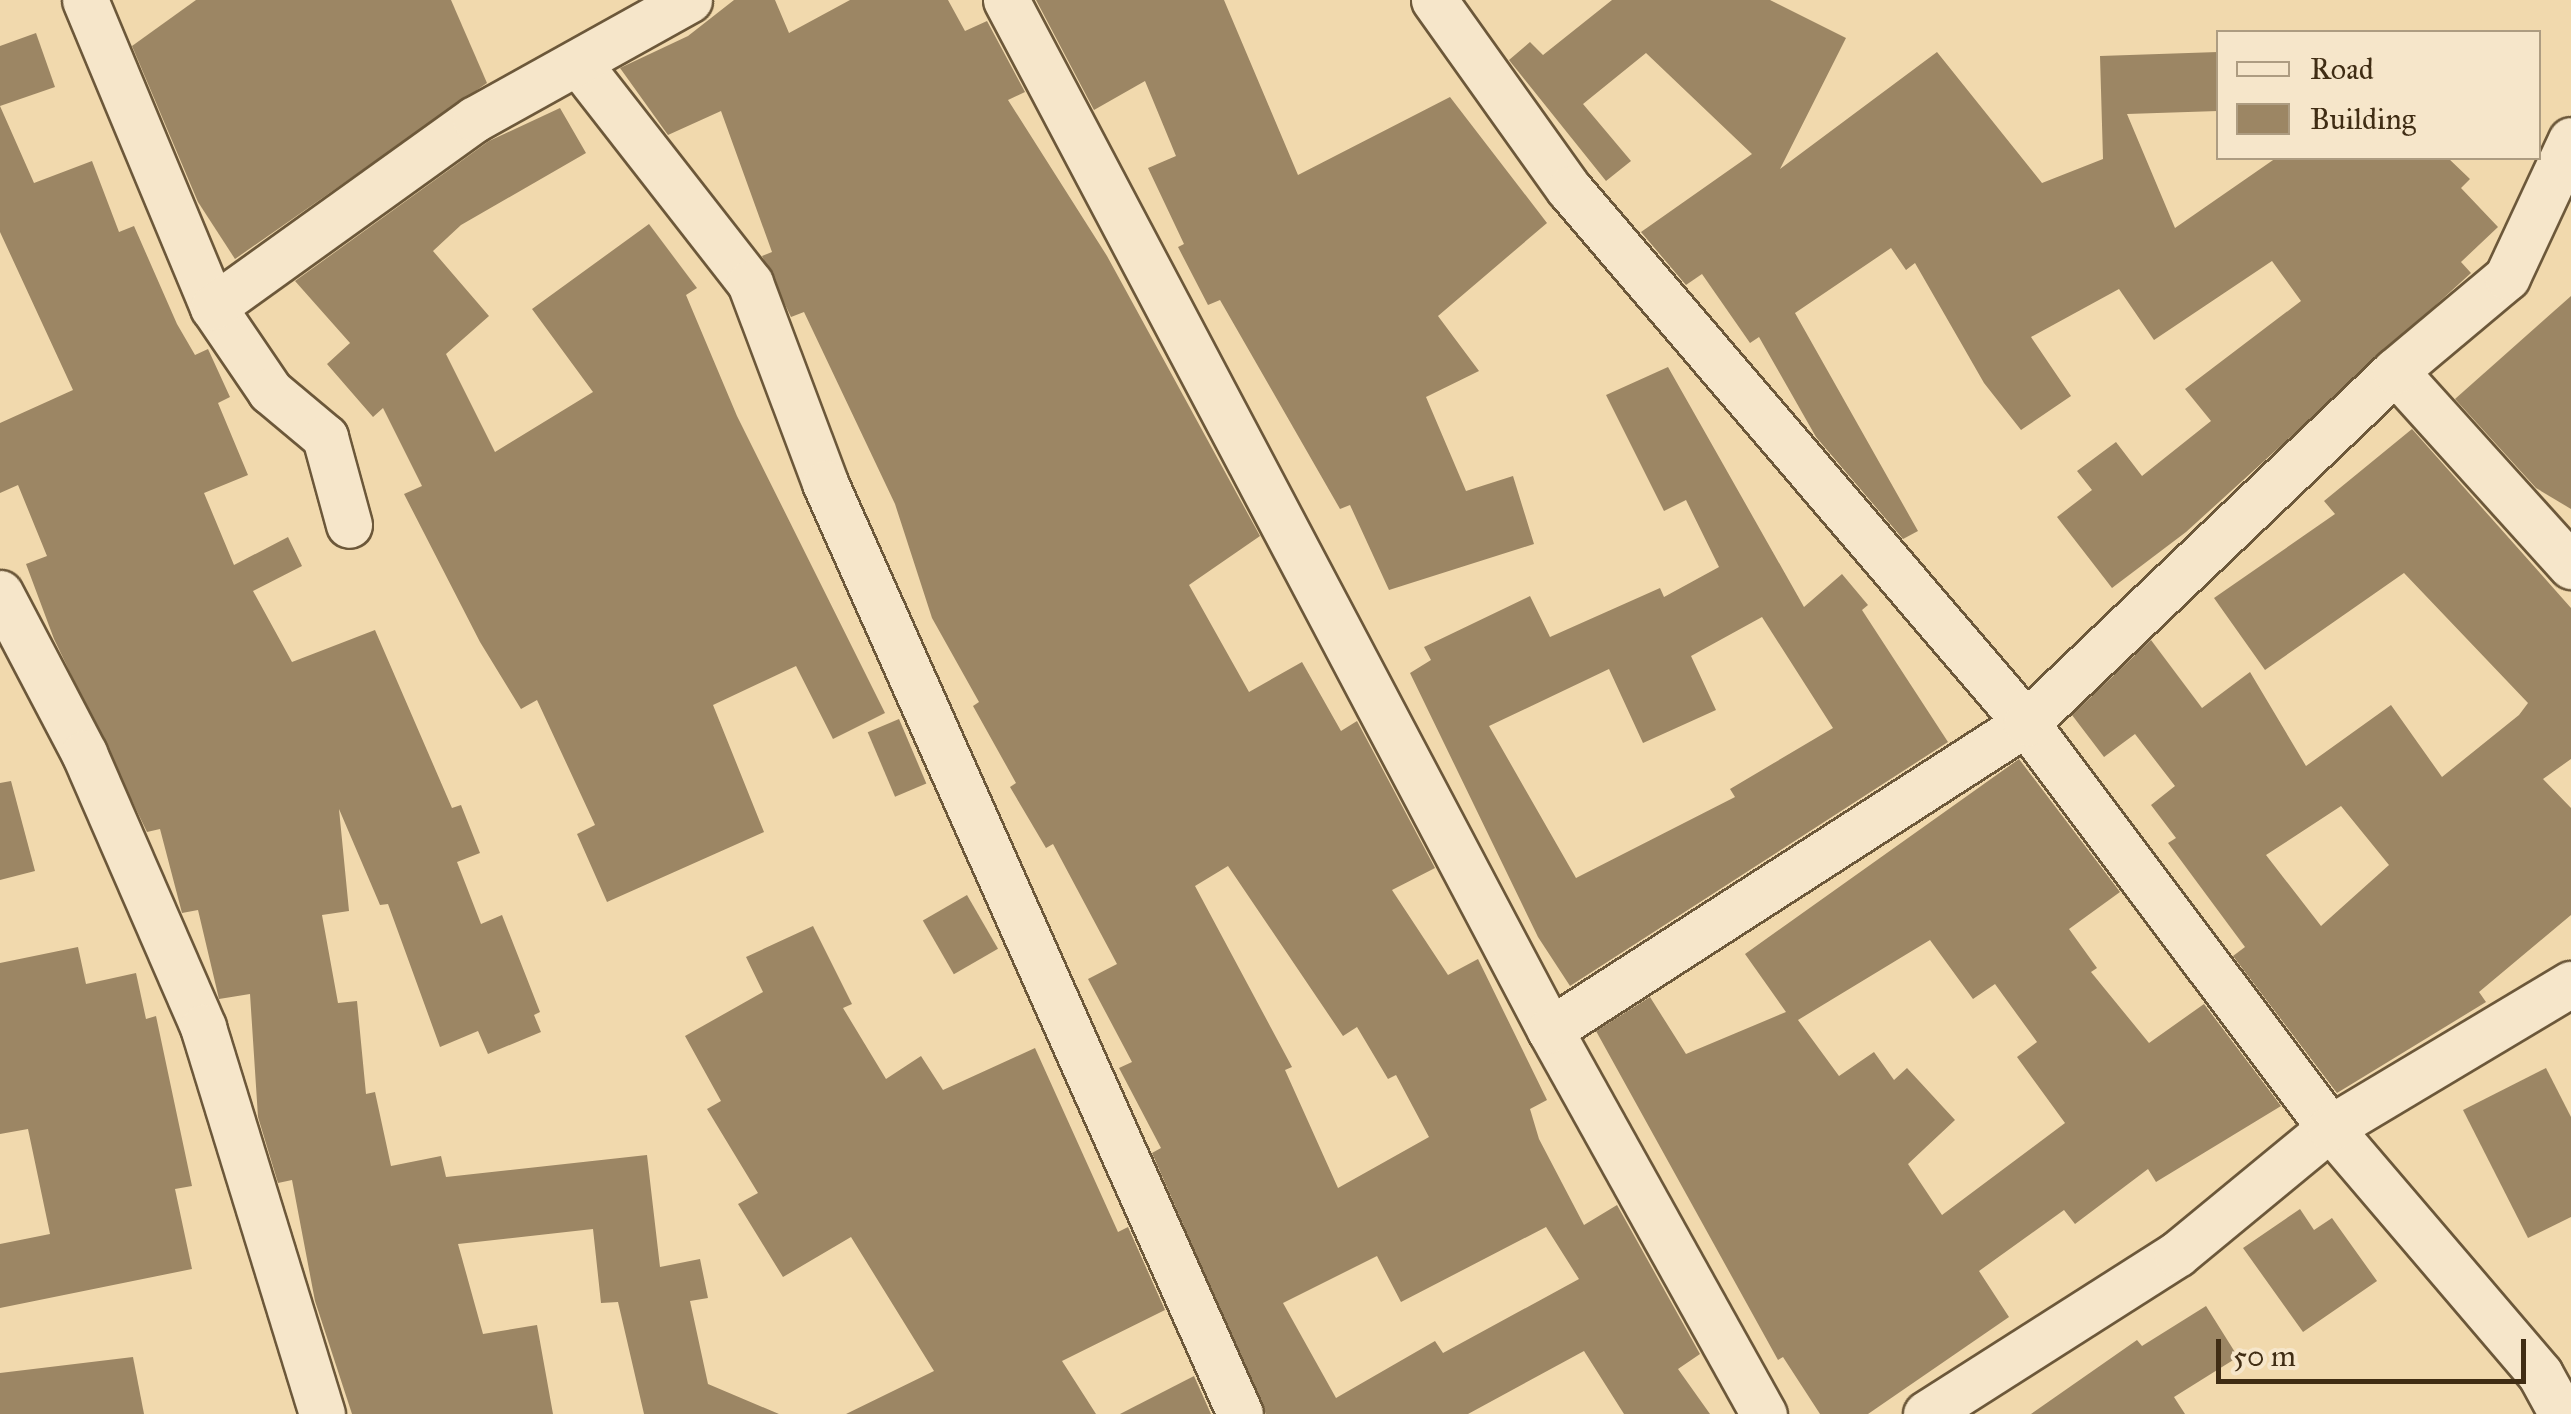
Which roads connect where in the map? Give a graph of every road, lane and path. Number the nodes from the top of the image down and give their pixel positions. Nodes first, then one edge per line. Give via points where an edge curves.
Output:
1 (85, 0) edge
2 (688, 0) edge
3 (1006, 0) edge
4 (1434, 0) edge
5 (579, 64) junction
6 (2571, 140) edge
7 (213, 307) junction
8 (2395, 371) junction
9 (349, 525) dead end
10 (2571, 566) edge
11 (0, 592) edge
12 (2026, 724) junction
13 (2571, 984) edge
14 (1550, 1030) junction
15 (2330, 1128) junction
16 (1954, 1406) edge
17 (322, 1414) edge
18 (1240, 1414) edge
19 (1764, 1414) edge
20 (2562, 1414) edge

1 - 7 street
2 - 5 street
3 - 14 street
4 - 12 street via 1569,189
5 - 7 street via 475,119
5 - 18 street via 750,283 825,482
6 - 8 street via 2507,277
7 - 9 street via 270,392 326,436
8 - 10 street
8 - 12 street
11 - 17 street via 84,753 202,1026
12 - 14 street
12 - 15 street
13 - 15 street
14 - 19 street
15 - 16 street via 2176,1254
15 - 20 street via 2540,1374

